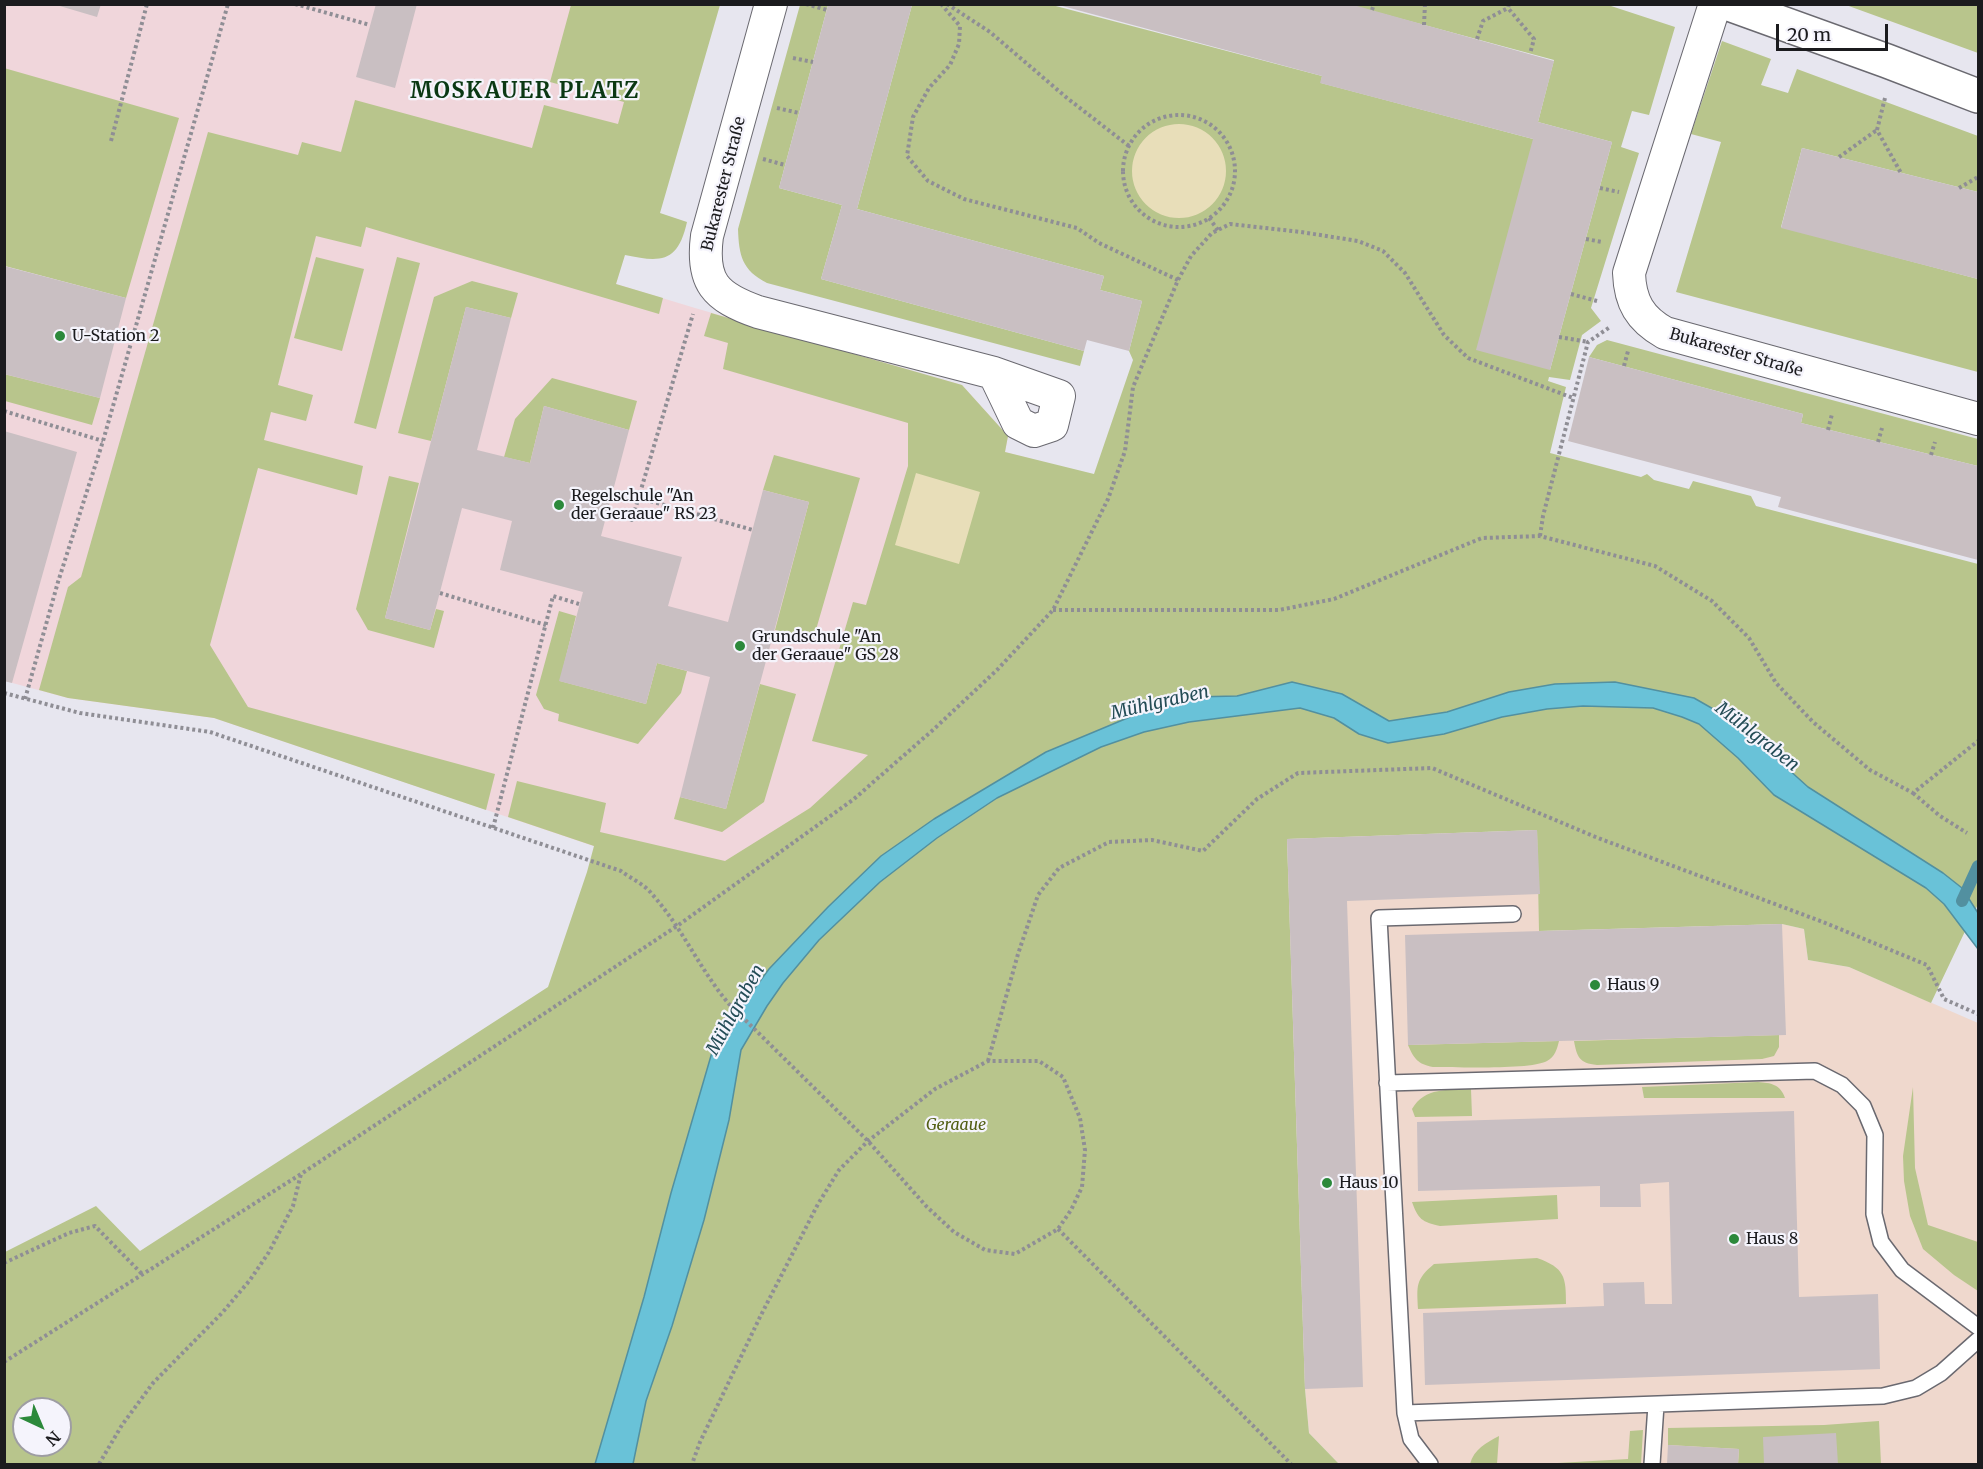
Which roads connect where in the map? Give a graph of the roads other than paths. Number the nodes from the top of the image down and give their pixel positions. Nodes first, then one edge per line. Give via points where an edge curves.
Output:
1 (771, 4) edge
2 (1715, 4) edge
3 (1729, 4) edge
4 (1771, 12) edge
5 (1978, 96) edge
6 (994, 373) dead end
7 (1978, 419) edge
8 (1513, 914) dead end
9 (1387, 1083) junction
10 (1978, 1327) edge
11 (1978, 1340) edge
12 (1656, 1405) junction
13 (1404, 1413) junction
14 (1431, 1464) edge
15 (1652, 1464) edge

1 - 6 street, Bukarester Straße via 707,236 707,274 714,286 742,307 758,312
2 - 7 street, Bukarester Straße via 1629,273 1630,291 1620,317 1665,333
3 - 4 street
4 - 5 street
8 - 9 lane via 1379,918
9 - 10 lane via 1815,1071 1842,1084 1863,1106 1875,1135 1874,1214 1881,1242 1902,1270
9 - 13 lane
11 - 12 lane via 1941,1373 1916,1388 1883,1396
12 - 13 lane
12 - 15 lane
13 - 14 lane via 1411,1439

